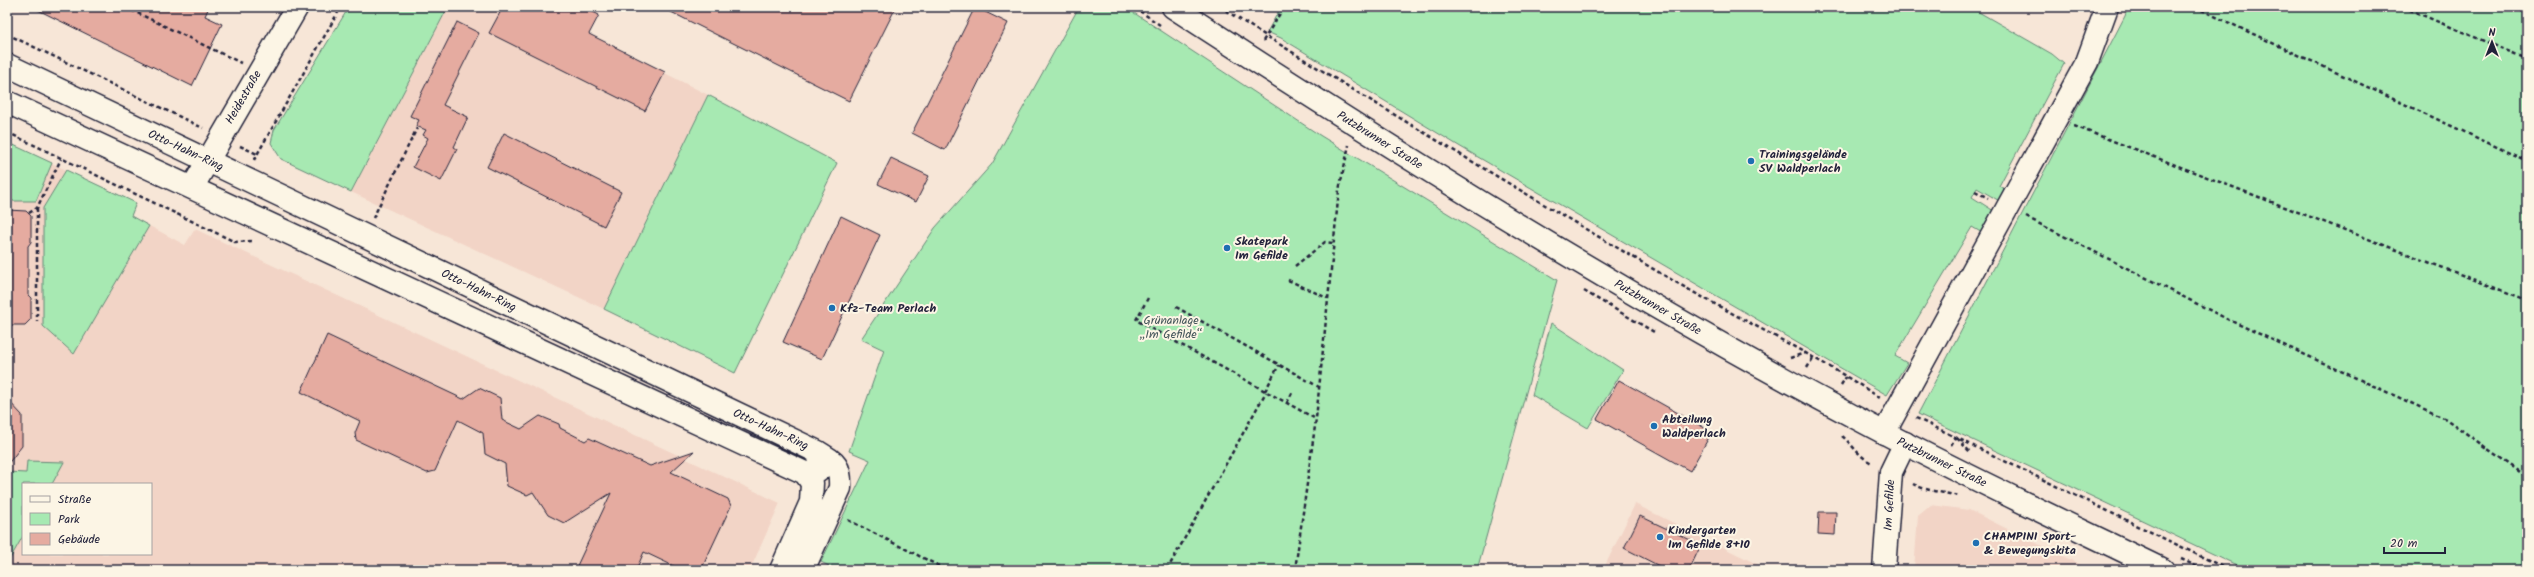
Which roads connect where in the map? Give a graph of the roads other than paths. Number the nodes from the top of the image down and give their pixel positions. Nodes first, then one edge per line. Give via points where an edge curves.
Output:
1 (297, 7) edge
2 (1173, 7) edge
3 (2107, 7) edge
4 (7, 65) edge
5 (7, 102) edge
6 (207, 160) junction
7 (192, 188) junction
8 (1884, 433) junction
9 (1904, 443) junction
10 (818, 452) junction
11 (805, 473) junction
12 (781, 570) edge
13 (803, 570) edge
14 (1884, 570) edge
15 (2163, 570) edge

1 - 6 street, Heidestraße
2 - 8 street, Putzbrunner Straße via 1448,183 1563,252
3 - 8 street via 2087,62 2057,120
4 - 6 street, Otto-Hahn-Ring
5 - 7 street
6 - 7 street, Heidestraße
6 - 10 street, Otto-Hahn-Ring
7 - 11 street
8 - 9 street, Putzbrunner Straße
9 - 14 street, Im Gefilde via 1890,472
9 - 15 street, Putzbrunner Straße
10 - 11 street, Otto-Hahn-Ring via 821,468 814,473
10 - 13 street via 834,462 841,473 840,488
11 - 12 street via 812,483 811,502

